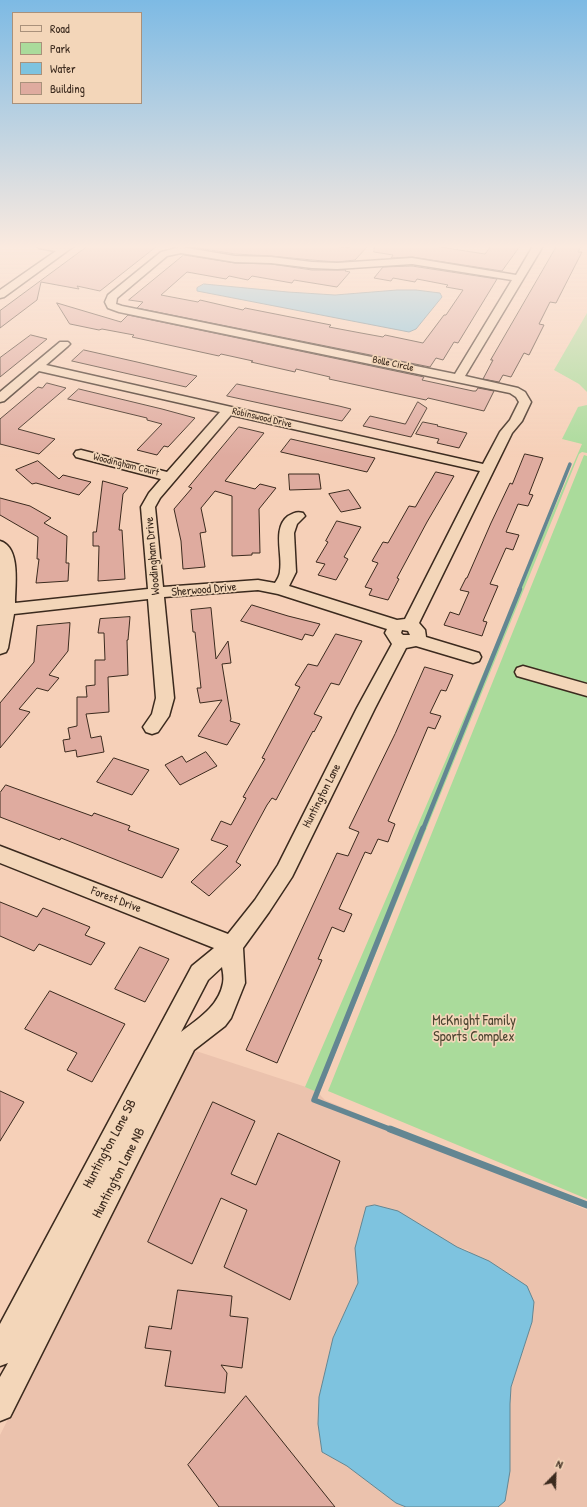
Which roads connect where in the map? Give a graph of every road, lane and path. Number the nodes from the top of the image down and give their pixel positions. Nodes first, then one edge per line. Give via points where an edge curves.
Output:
1 (155, 316) edge
2 (495, 316) edge
3 (64, 344) dead end
4 (37, 367) junction
5 (458, 378) junction
6 (0, 398) edge
7 (228, 410) junction
8 (81, 454) dead end
9 (488, 469) junction
10 (170, 477) junction
11 (298, 516) dead end
12 (0, 546) edge
13 (280, 589) junction
14 (156, 594) junction
15 (7, 609) junction
16 (406, 633) junction
17 (0, 645) edge
18 (473, 657) dead end
19 (523, 672) dead end
20 (587, 690) edge
21 (152, 727) dead end
22 (0, 854) edge
23 (232, 945) junction
24 (0, 1352) edge
25 (0, 1407) edge

1 - 5 street, Bolle Circle
2 - 5 street
3 - 4 street
4 - 6 street
4 - 7 street, Robinswood Drive
5 - 9 street, Bolle Circle via 513,390 524,402
7 - 9 street, Robinswood Drive
7 - 10 street, Woodingham Drive
8 - 10 street, Woodingham Court
9 - 16 street, Huntington Lane
10 - 14 street, Woodingham Drive via 148,507
11 - 13 street via 290,522 287,533 288,572
12 - 15 street via 8,562
13 - 14 street, Sherwood Drive via 258,585
13 - 16 street, Sherwood Drive via 377,618
14 - 15 street, Sherwood Drive
14 - 21 street, Woodingham Drive via 165,698 160,716
15 - 17 street
16 - 18 street, Sherwood Drive
16 - 23 street, Huntington Lane via 285,871
19 - 20 street
22 - 23 street, Forest Drive
23 - 24 street, Huntington Lane SB via 200,972
23 - 25 street, Huntington Lane NB via 234,983 223,1010 217,1018 186,1042

